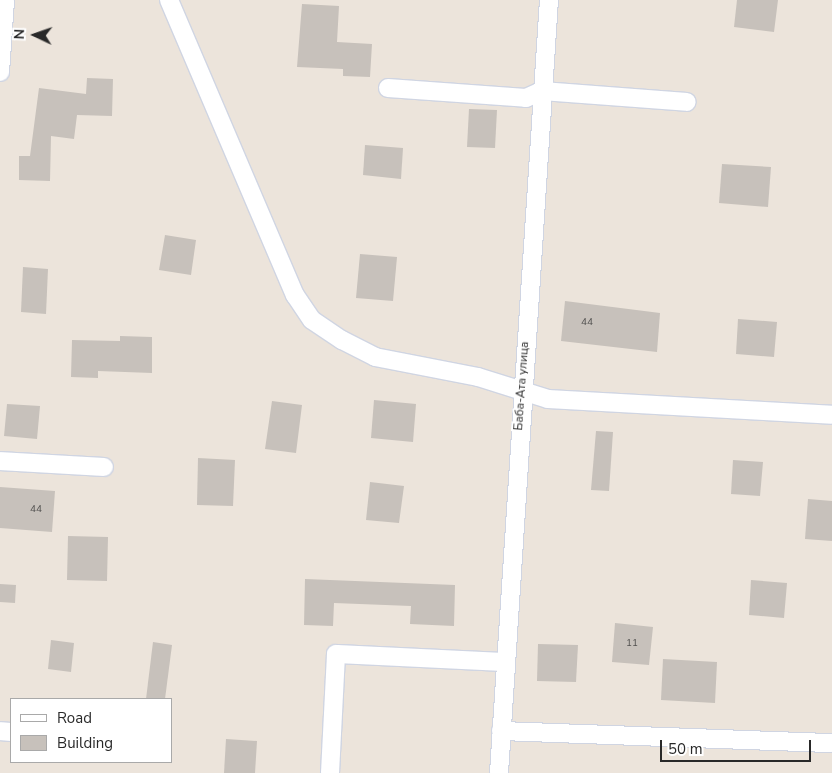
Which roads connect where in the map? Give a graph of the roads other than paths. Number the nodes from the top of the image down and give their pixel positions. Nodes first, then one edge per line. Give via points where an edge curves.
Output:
1 (5, 0) edge
2 (169, 0) edge
3 (549, 0) edge
4 (0, 72) edge
5 (388, 88) dead end
6 (542, 91) junction
7 (687, 102) dead end
8 (522, 392) junction
9 (832, 415) edge
10 (0, 461) edge
11 (104, 467) dead end
12 (505, 662) junction
13 (501, 732) junction
14 (832, 743) edge
15 (330, 773) edge
16 (498, 773) edge

1 - 4 street
2 - 8 street via 294,295 312,320 375,357 478,377
3 - 6 street, Баба-Ата улица
5 - 6 street via 526,98
6 - 7 street
6 - 8 street, Баба-Ата улица
8 - 9 street via 548,399
8 - 12 street, Баба-Ата улица
10 - 11 street
12 - 13 street, Баба-Ата улица
12 - 15 street via 336,654
13 - 14 street
13 - 16 street, Баба-Ата улица

